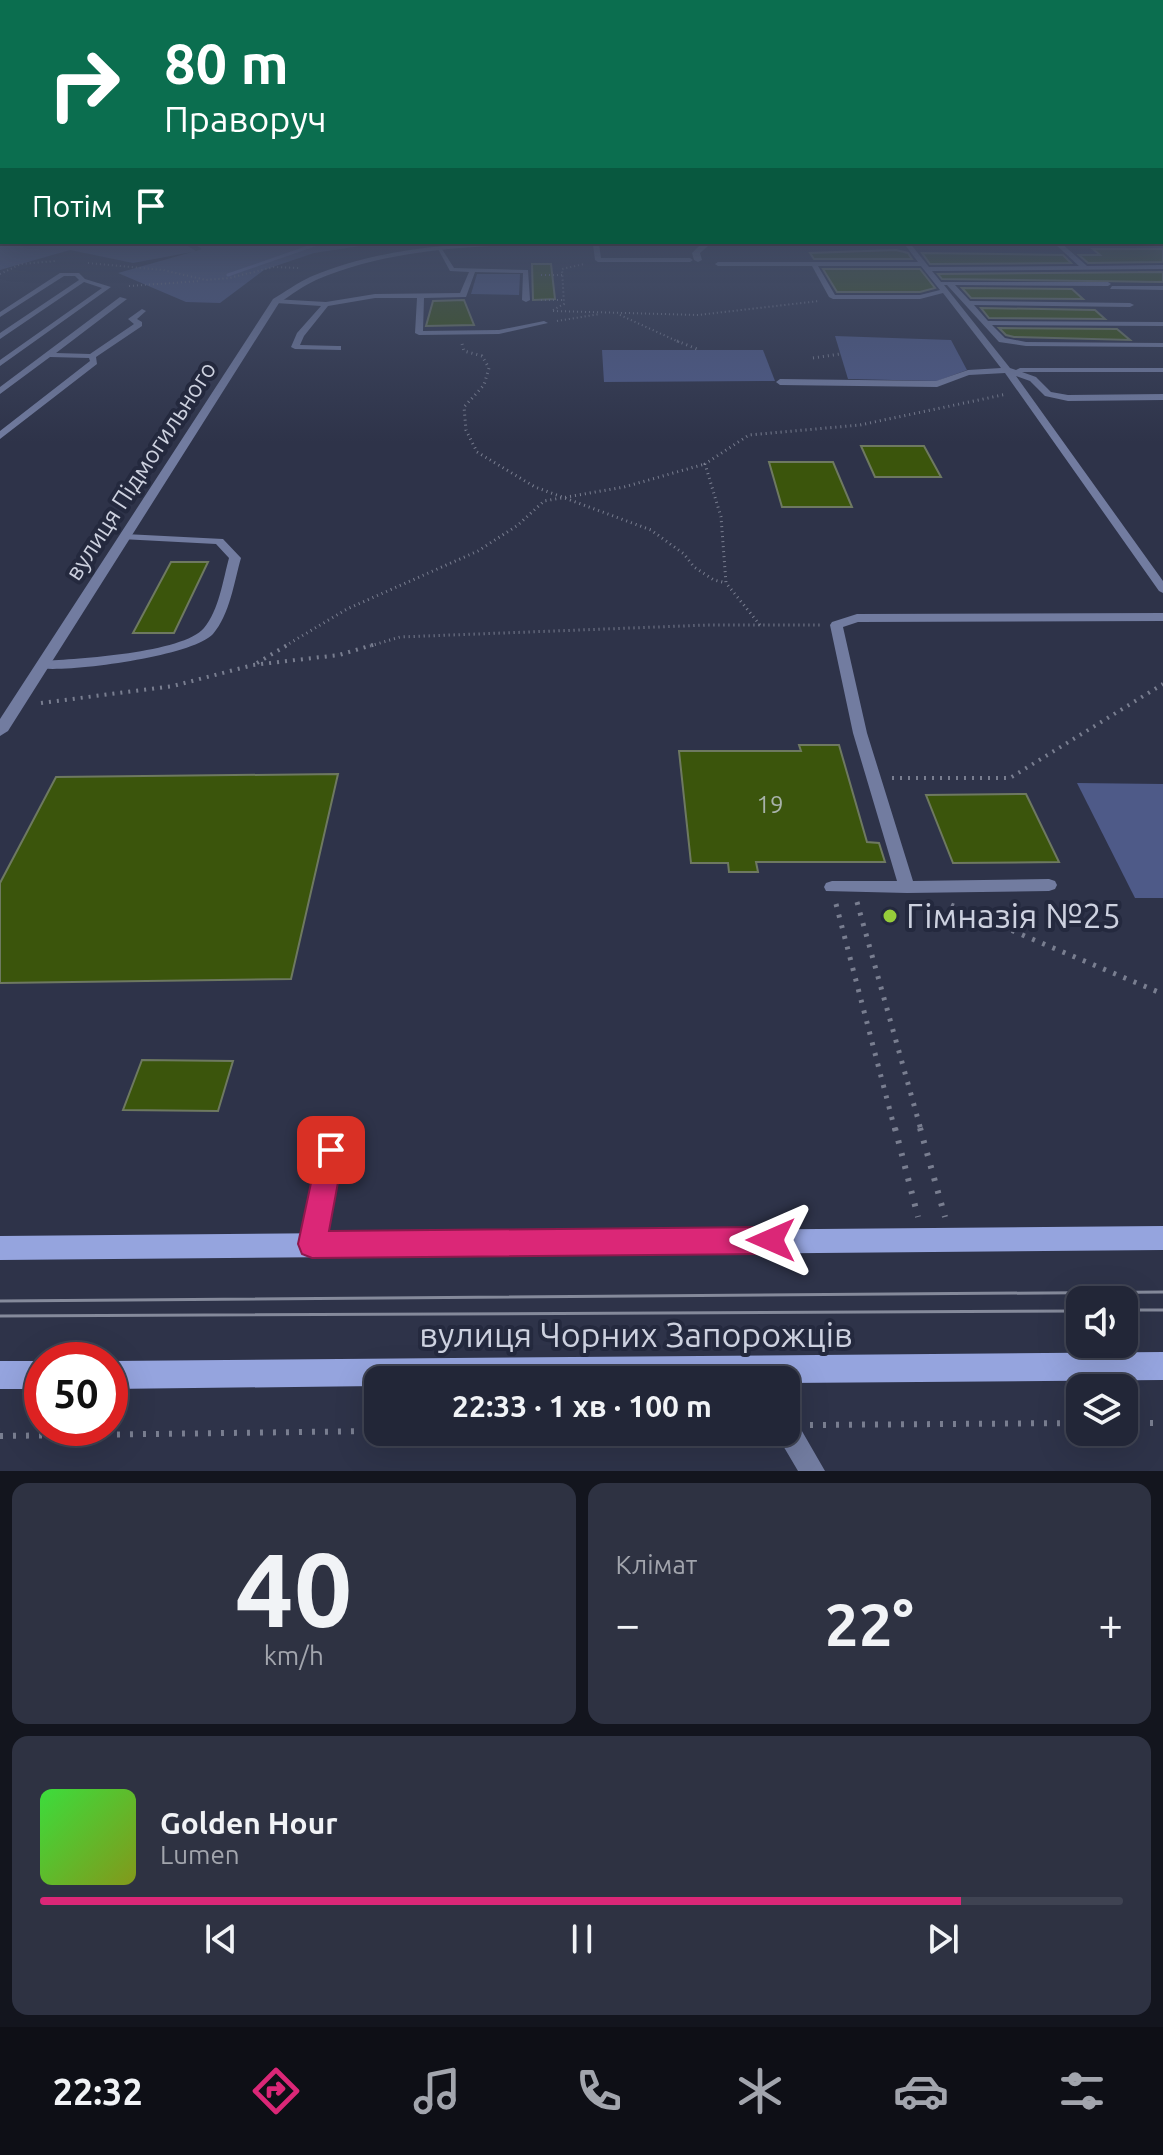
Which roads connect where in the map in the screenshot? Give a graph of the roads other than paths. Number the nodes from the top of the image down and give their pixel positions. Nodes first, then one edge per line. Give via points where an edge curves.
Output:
1 (46, 306) edge
2 (81, 306) edge
3 (114, 306) edge
4 (273, 306) edge
5 (325, 306) edge
6 (420, 306) edge
7 (960, 306) edge
8 (970, 306) edge
9 (1131, 306) edge
10 (142, 311) dead end
11 (544, 323) road end
12 (986, 323) junction
13 (1152, 323) junction
14 (1163, 324) edge
15 (1163, 333) edge
16 (0, 337) edge
17 (1163, 345) edge
18 (338, 348) dead end
19 (49, 355) junction
20 (92, 356) junction
21 (0, 364) edge
22 (1007, 370) junction
23 (1163, 370) edge
24 (780, 382) dead end
25 (0, 391) edge
26 (1163, 397) edge
27 (0, 436) edge
28 (125, 537) junction
29 (1163, 589) edge
30 (1163, 617) edge
31 (43, 665) junction
32 (0, 731) edge
33 (1049, 885) dead end
34 (832, 887) road end
35 (907, 887) junction
36 (331, 1150) dead end
37 (1163, 1238) edge
38 (312, 1244) junction
39 (0, 1248) edge
40 (1163, 1366) edge
41 (800, 1374) edge
42 (0, 1375) edge
43 (24, 1375) edge
44 (128, 1375) edge
45 (364, 1375) edge
46 (800, 1442) edge
47 (812, 1471) edge

1 - 16 lane
2 - 21 lane
3 - 19 lane
4 - 28 street, вулиця Підмогильного
5 - 18 lane via 295,347
6 - 11 lane via 419,333 499,332
7 - 22 lane
8 - 12 lane
9 - 13 lane
10 - 20 lane via 132,319 139,324
12 - 13 lane
12 - 17 lane via 1002,340 1026,344
13 - 14 lane
13 - 15 lane
19 - 20 lane
19 - 25 lane
20 - 27 lane via 94,362
22 - 23 lane
22 - 24 lane via 968,373 937,384
22 - 26 lane via 1033,379 1048,394 1068,398
22 - 29 lane
28 - 31 street, вулиця Підмогильного
28 - 31 lane via 219,541 235,558 227,591 206,634 176,648
30 - 35 lane via 857,618 836,625 860,733
31 - 32 street, вулиця Підмогильного
33 - 35 lane
34 - 35 lane
36 - 38 lane
37 - 38 main road
38 - 39 main road
40 - 41 main road, вулиця Чорних Запорожців
42 - 43 main road
44 - 45 main road, вулиця Чорних Запорожців
46 - 47 lane

